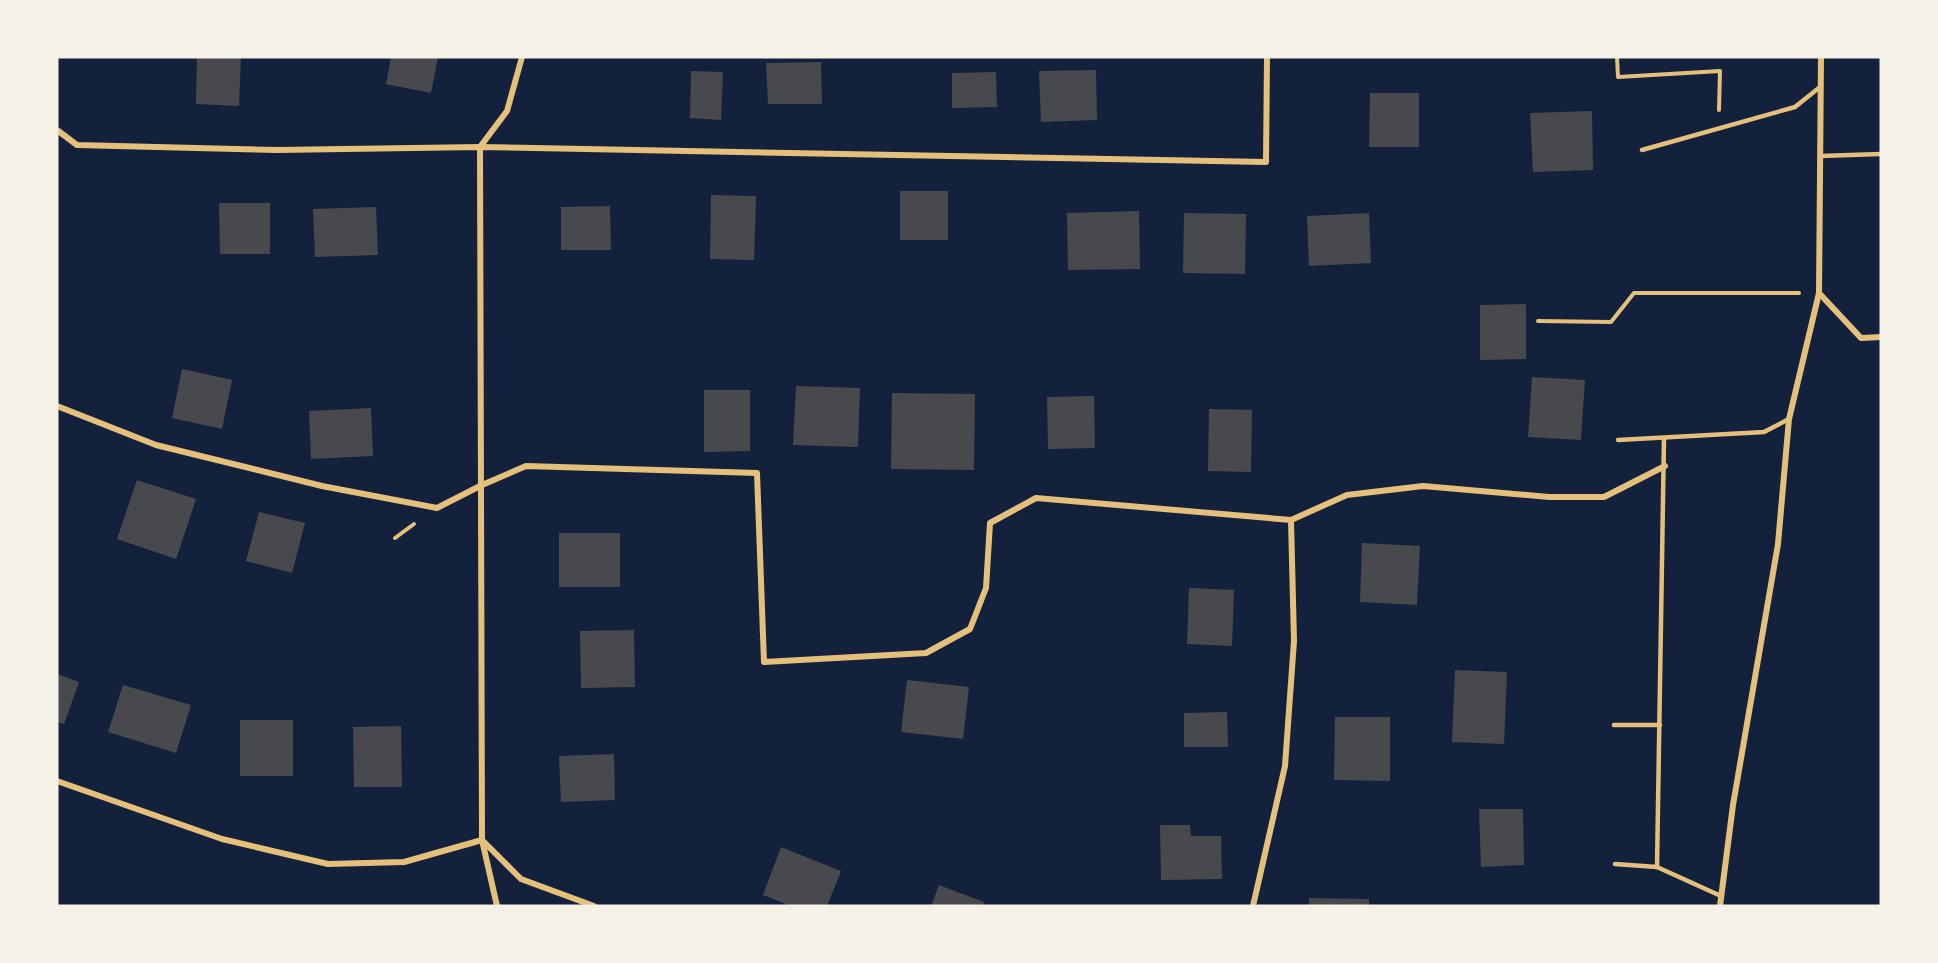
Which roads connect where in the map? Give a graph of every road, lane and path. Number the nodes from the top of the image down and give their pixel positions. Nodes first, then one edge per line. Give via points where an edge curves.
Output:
1 (522, 57) edge
2 (1267, 57) edge
3 (1617, 57) edge
4 (1821, 57) edge
5 (1820, 87) junction
6 (1718, 129) junction
7 (57, 130) edge
8 (480, 147) junction
9 (1642, 150) dead end
10 (1881, 154) edge
11 (1820, 156) junction
12 (1819, 293) junction
13 (1538, 321) dead end
14 (1881, 337) edge
15 (57, 406) edge
16 (1789, 419) junction
17 (1664, 438) junction
18 (1618, 441) dead end
19 (1665, 466) junction
20 (482, 485) junction
21 (1291, 520) junction
22 (1614, 725) dead end
23 (1660, 725) junction
24 (57, 781) edge
25 (482, 840) junction
26 (1615, 864) dead end
27 (1658, 867) junction
28 (1721, 896) junction
29 (497, 906) edge
30 (594, 906) edge
31 (1253, 906) edge
32 (1719, 906) edge

1 - 8 street via 507,111
2 - 8 street via 1266,162
3 - 6 path via 1618,77 1720,71
4 - 5 street
5 - 6 lane via 1795,107
5 - 11 street
6 - 9 lane
7 - 8 street via 77,145 277,150
8 - 20 street
10 - 11 lane
11 - 12 street
12 - 13 path via 1634,293 1611,322
12 - 14 street via 1861,338
12 - 16 street
15 - 20 street via 156,445 322,486 437,508
16 - 17 lane via 1764,432
16 - 28 street via 1778,544
17 - 18 lane
17 - 19 lane
19 - 21 street via 1604,497 1549,497 1423,486 1347,495
19 - 23 lane
20 - 21 street via 526,466 758,474 764,662 926,653 970,629 986,588 990,523 1036,498
20 - 25 street
21 - 31 street via 1294,641 1285,766
22 - 23 lane
23 - 27 lane
24 - 25 street via 222,839 328,864 404,861
25 - 29 street
25 - 30 street via 521,879
26 - 27 lane
27 - 28 lane
28 - 32 street

